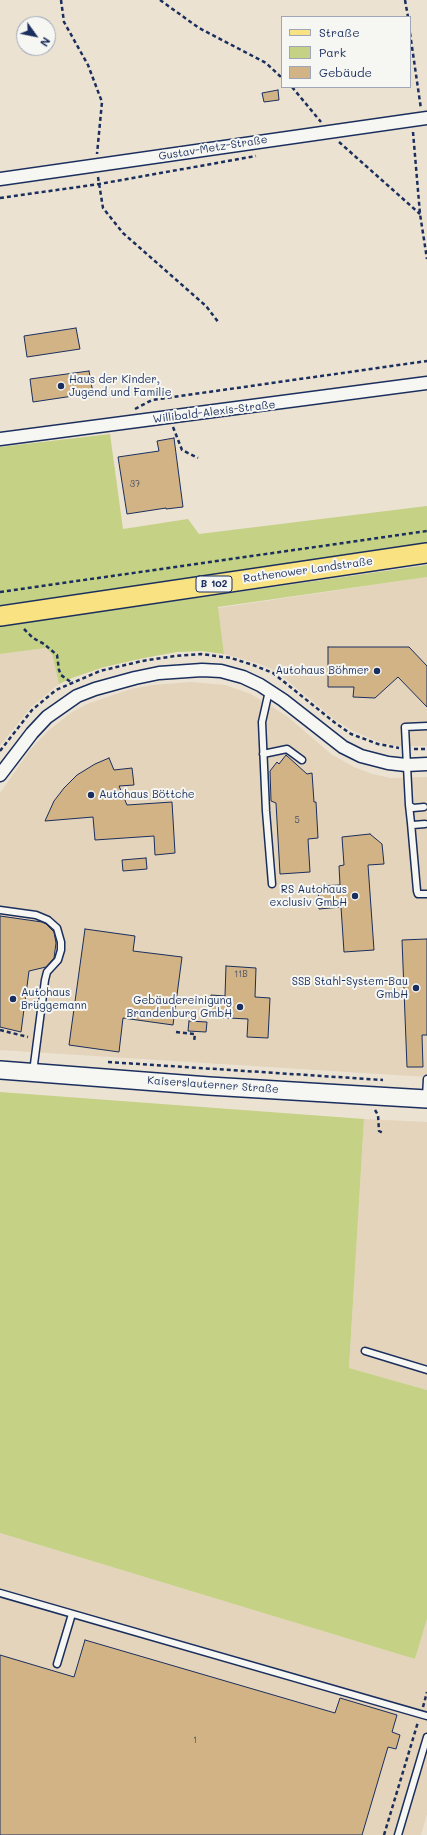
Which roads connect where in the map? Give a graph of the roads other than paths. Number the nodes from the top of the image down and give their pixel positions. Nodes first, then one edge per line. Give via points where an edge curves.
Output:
1 (425, 118) edge
2 (0, 179) edge
3 (427, 383) edge
4 (0, 439) edge
5 (427, 553) edge
6 (6, 615) edge
7 (269, 691) junction
8 (427, 726) edge
9 (263, 754) junction
10 (302, 760) dead end
11 (427, 764) edge
12 (406, 765) junction
13 (0, 775) edge
14 (409, 805) junction
15 (424, 807) dead end
16 (411, 823) junction
17 (425, 824) dead end
18 (272, 884) dead end
19 (427, 894) edge
20 (0, 910) edge
21 (0, 1070) edge
22 (32, 1072) junction
23 (427, 1079) edge
24 (426, 1099) edge
25 (365, 1351) dead end
26 (427, 1370) edge
27 (0, 1593) edge
28 (72, 1614) junction
29 (57, 1664) dead end
30 (424, 1715) edge
31 (427, 1737) edge
32 (398, 1835) edge

1 - 2 street, Gustav-Metz-Straße via 330,137
3 - 4 street, Willibald-Alexis-Straße
5 - 6 main road, Rathenower Landstraße / B 102
7 - 9 lane via 262,722
7 - 12 street via 343,747 361,756
7 - 13 street via 243,677 221,671 202,670 159,673 95,689 77,696 47,717 19,748
8 - 12 lane via 405,727
9 - 10 lane via 287,749
9 - 18 lane
11 - 12 street
12 - 14 lane
14 - 15 lane via 413,808
14 - 16 lane
16 - 17 lane
16 - 19 lane via 417,892
20 - 22 lane via 36,915 48,920 57,928 61,942 58,960 47,972
21 - 22 street, Kaiserslauterner Straße
22 - 24 street, Kaiserslauterner Straße
23 - 24 lane
25 - 26 lane
27 - 28 lane
28 - 29 lane
28 - 30 lane
31 - 32 lane

